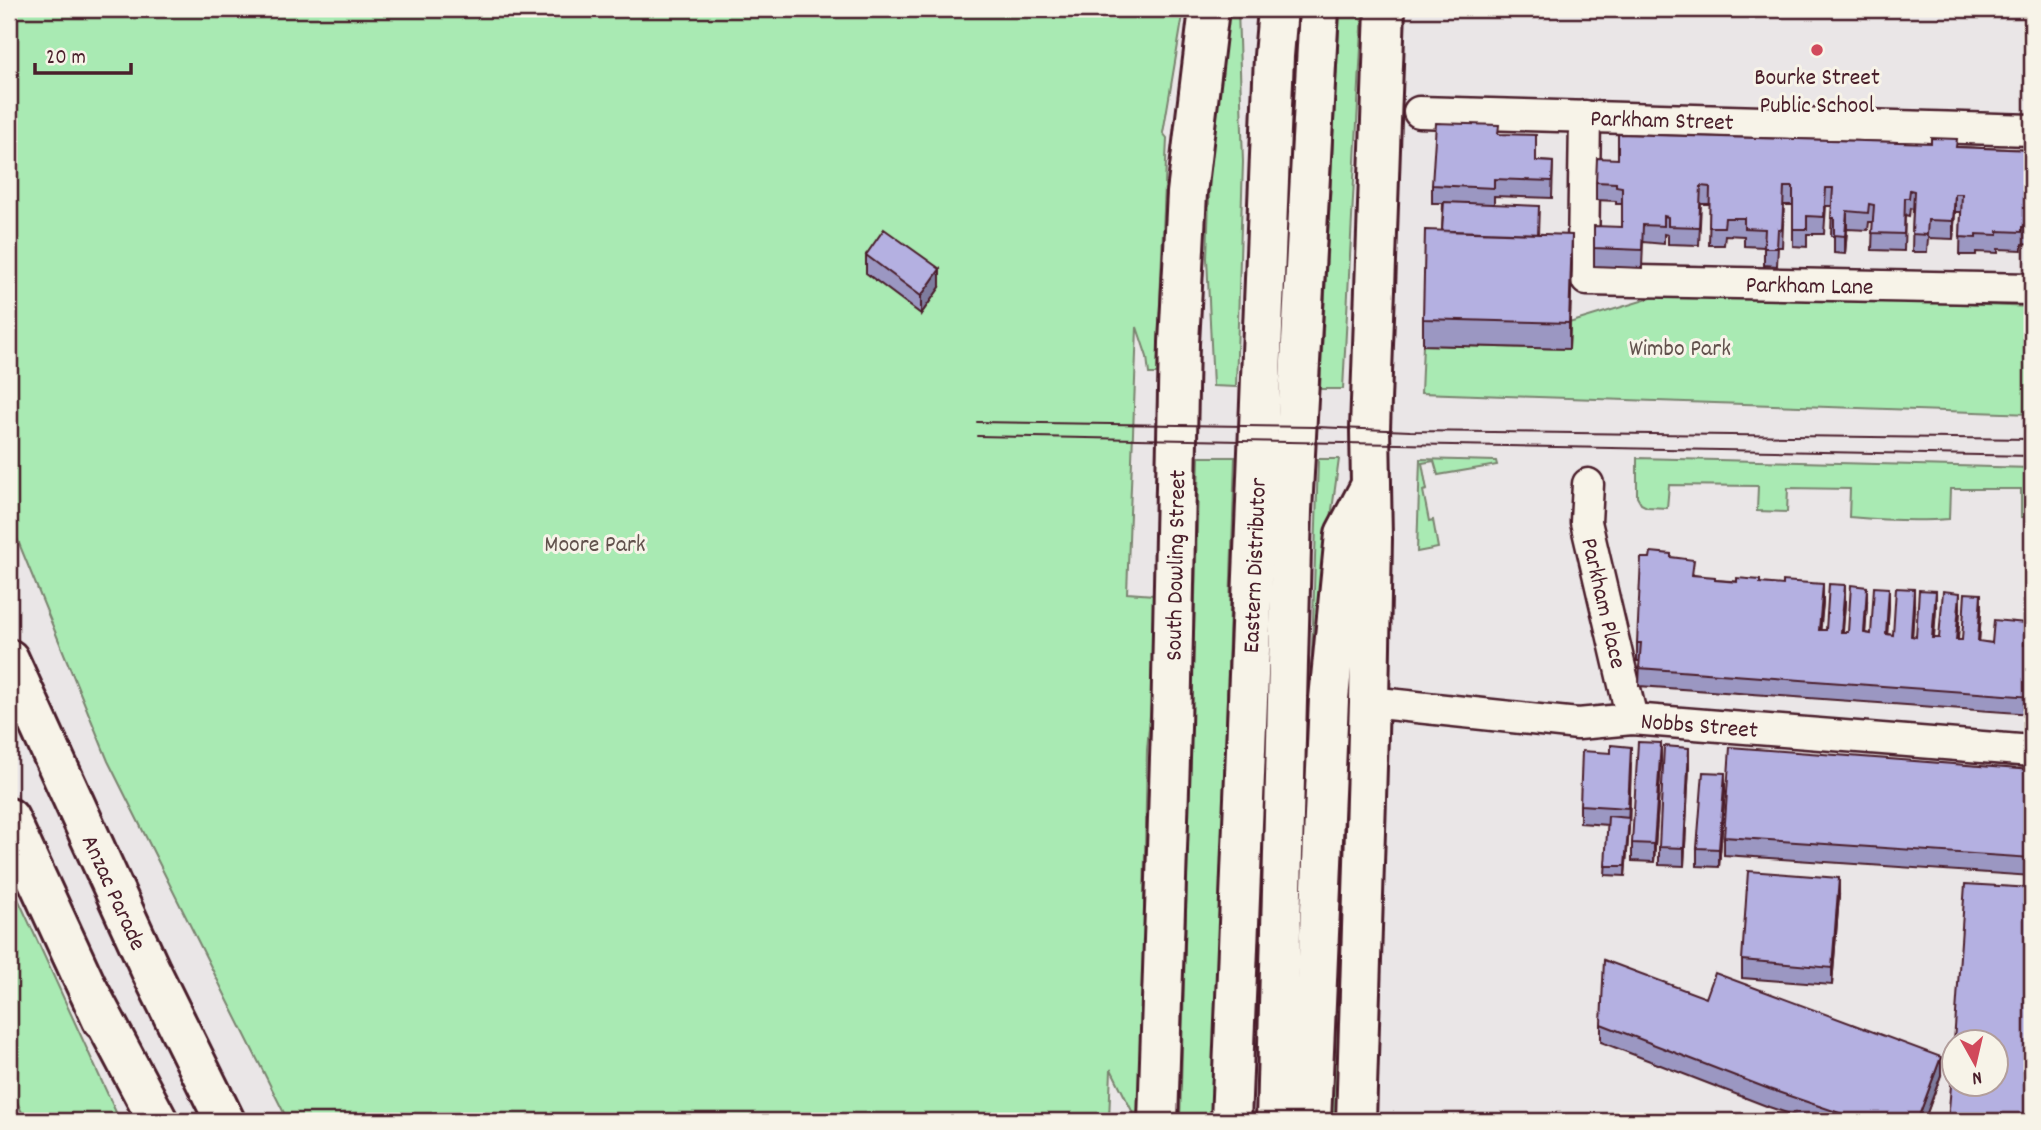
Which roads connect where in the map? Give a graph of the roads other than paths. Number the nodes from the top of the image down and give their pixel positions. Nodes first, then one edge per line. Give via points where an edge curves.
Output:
1 (1209, 9) edge
2 (1278, 9) edge
3 (1319, 9) edge
4 (1385, 9) edge
5 (1419, 112) dead end
6 (1586, 116) junction
7 (2032, 130) edge
8 (2032, 289) edge
9 (1588, 484) dead end
10 (1371, 485) junction
11 (9, 659) edge
12 (1369, 702) junction
13 (1632, 719) junction
14 (2032, 751) edge
15 (9, 818) edge
16 (89, 991) junction
17 (146, 1121) edge
18 (158, 1121) edge
19 (225, 1121) edge
20 (1158, 1121) edge
21 (1231, 1121) edge
22 (1276, 1121) edge
23 (1311, 1121) edge
24 (1356, 1121) edge

1 - 20 main road, South Dowling Street via 1187,194 1179,343
2 - 21 main road, Eastern Distributor
3 - 22 main road, Eastern Distributor via 1292,510
4 - 10 main road
5 - 6 street, Parkham Street
6 - 7 street, Parkham Street
6 - 8 street, Parkham Lane via 1583,258 1587,280
9 - 13 street, Parkham Place via 1586,522
10 - 12 main road
10 - 23 main road via 1345,534 1329,699
11 - 19 main road, Anzac Parade via 151,971
12 - 13 street, Nobbs Street via 1578,724
12 - 24 main road
13 - 14 street, Nobbs Street
15 - 16 main road
16 - 17 main road
16 - 18 main road

